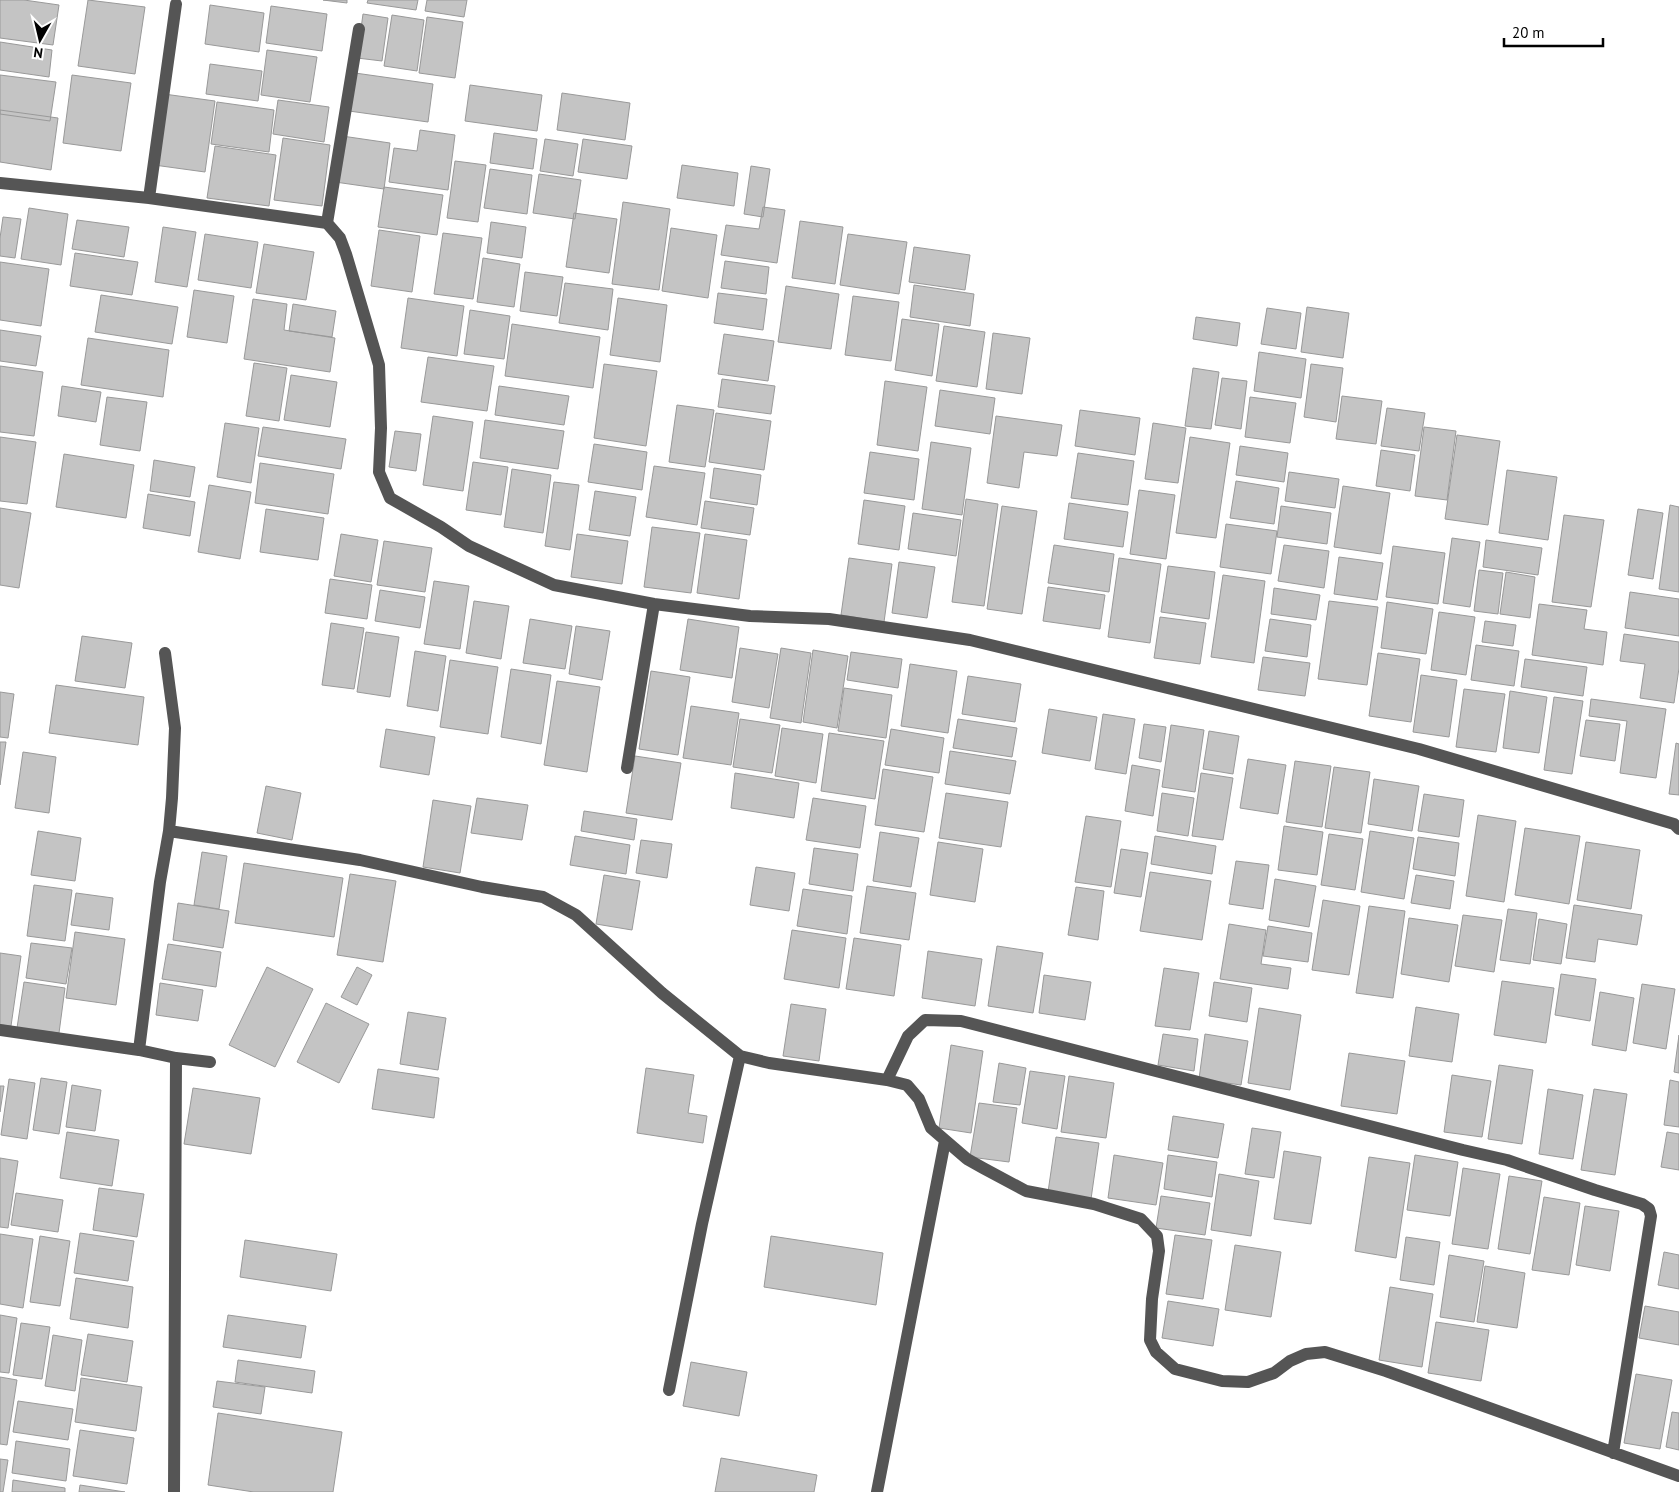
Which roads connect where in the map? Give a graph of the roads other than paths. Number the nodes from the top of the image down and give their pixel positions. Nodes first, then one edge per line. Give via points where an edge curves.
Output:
1 (176, 4) dead end
2 (359, 29) dead end
3 (0, 183) edge
4 (149, 198) junction
5 (326, 223) junction
6 (654, 604) junction
7 (165, 653) dead end
8 (627, 768) dead end
9 (1679, 829) edge
10 (169, 831) junction
11 (0, 1030) edge
12 (139, 1050) junction
13 (740, 1056) junction
14 (176, 1058) junction
15 (210, 1062) dead end
16 (887, 1080) junction
17 (945, 1141) junction
18 (668, 1390) dead end
19 (1613, 1453) junction
20 (1679, 1476) edge
21 (174, 1492) edge
22 (877, 1492) edge

1 - 4 street
2 - 5 street
3 - 4 street
4 - 5 street
5 - 6 street via 340,238 346,254 379,365 379,472 390,498 469,546 554,585
6 - 8 street
6 - 9 street via 750,616 829,619 970,640 1420,749 1674,824
7 - 10 street via 175,728
10 - 12 street
10 - 13 street via 360,860 543,897 576,915 662,993
11 - 12 street
12 - 14 street
13 - 16 street via 769,1064
13 - 18 street
14 - 15 street
14 - 21 street
16 - 17 street via 906,1084 919,1099 931,1128
16 - 19 street via 908,1036 925,1020 961,1021 1507,1160 1642,1204 1649,1209 1651,1216
17 - 19 street via 967,1159 1026,1191 1094,1204 1141,1219 1156,1236 1159,1251 1150,1340 1156,1352 1175,1369 1222,1381 1248,1382 1274,1373 1306,1354 1325,1352
17 - 22 street
19 - 20 street

